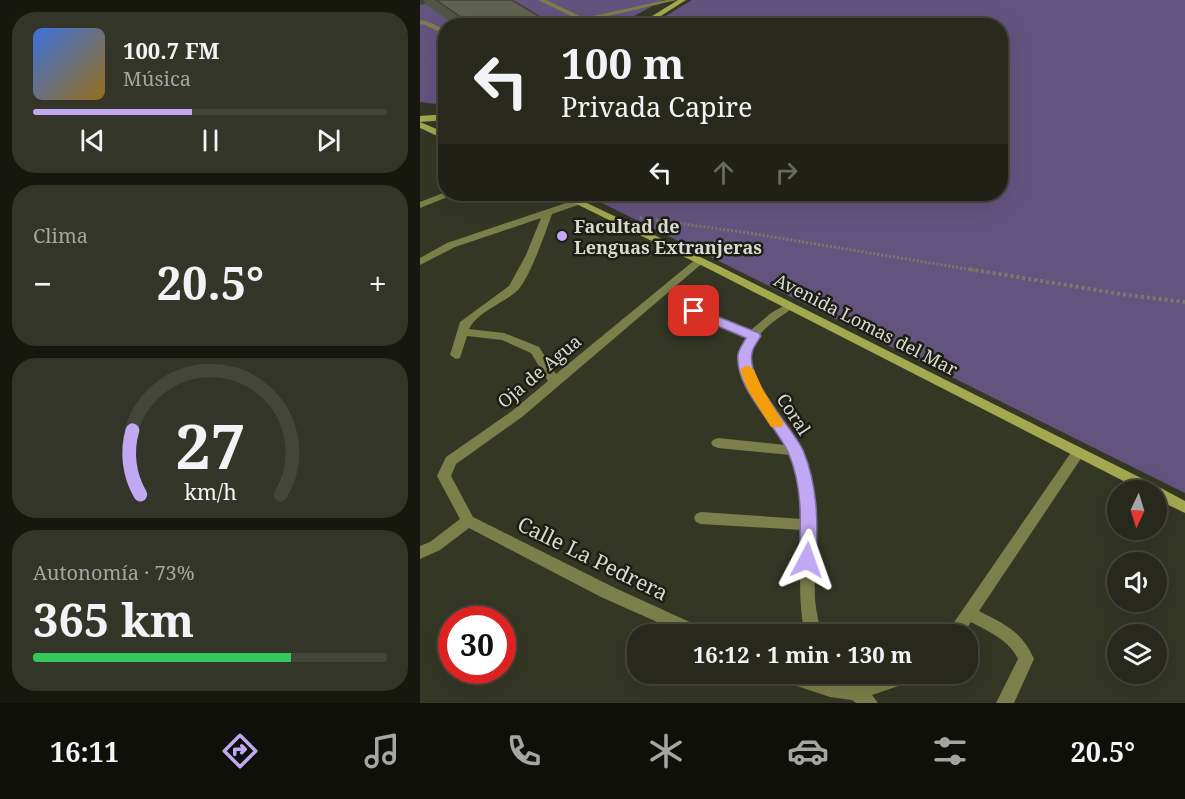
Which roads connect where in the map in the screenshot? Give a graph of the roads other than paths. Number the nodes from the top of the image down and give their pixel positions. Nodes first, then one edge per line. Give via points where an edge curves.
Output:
1 (541, 0) edge
2 (674, 0) edge
3 (683, 0) edge
4 (575, 18) edge
5 (604, 18) edge
6 (653, 18) edge
7 (420, 22) edge
8 (438, 29) edge
9 (438, 117) edge
10 (420, 118) edge
11 (420, 125) edge
12 (438, 133) edge
13 (438, 198) edge
14 (578, 202) joint
15 (420, 205) edge
16 (548, 212) junction
17 (700, 261) junction
18 (420, 262) edge
19 (789, 306) junction
20 (694, 311) dead end
21 (463, 332) junction
22 (754, 336) junction
23 (456, 355) dead end
24 (555, 382) junction
25 (718, 443) dead end
26 (795, 451) junction
27 (1077, 454) junction
28 (1131, 480) edge
29 (1167, 498) edge
30 (1185, 507) edge
31 (700, 518) dead end
32 (468, 521) junction
33 (810, 525) junction
34 (420, 553) edge
35 (969, 614) junction
36 (677, 624) edge
37 (812, 624) edge
38 (962, 624) edge
39 (833, 684) edge
40 (892, 684) edge
41 (862, 698) edge
42 (1005, 703) edge

1 - 4 lane
2 - 5 lane
3 - 6 main road
7 - 8 lane
9 - 10 main road
11 - 12 main road
13 - 15 street
14 - 16 street
14 - 17 main road, Avenida Lomas del Mar
16 - 18 street via 451,245
16 - 21 street via 514,288 464,325
17 - 19 main road, Avenida Lomas del Mar
17 - 24 street, Oja de Agua
19 - 22 street via 765,322
19 - 27 main road, Avenida Lomas del Mar
20 - 22 street
21 - 23 street
21 - 24 street via 504,337 535,350
22 - 26 street, Coral via 745,353 747,369
24 - 32 street, Oja de Agua via 451,461 444,476
25 - 26 street
26 - 33 street, Coral via 807,490
27 - 28 main road, Avenida Lomas del Mar
27 - 35 street
29 - 30 main road
31 - 33 street
32 - 34 street
32 - 36 street, Calle La Pedrera
33 - 37 street, Coral via 806,578
35 - 38 street
35 - 42 street via 1016,640 1023,648 1026,659
39 - 41 street
40 - 41 street

